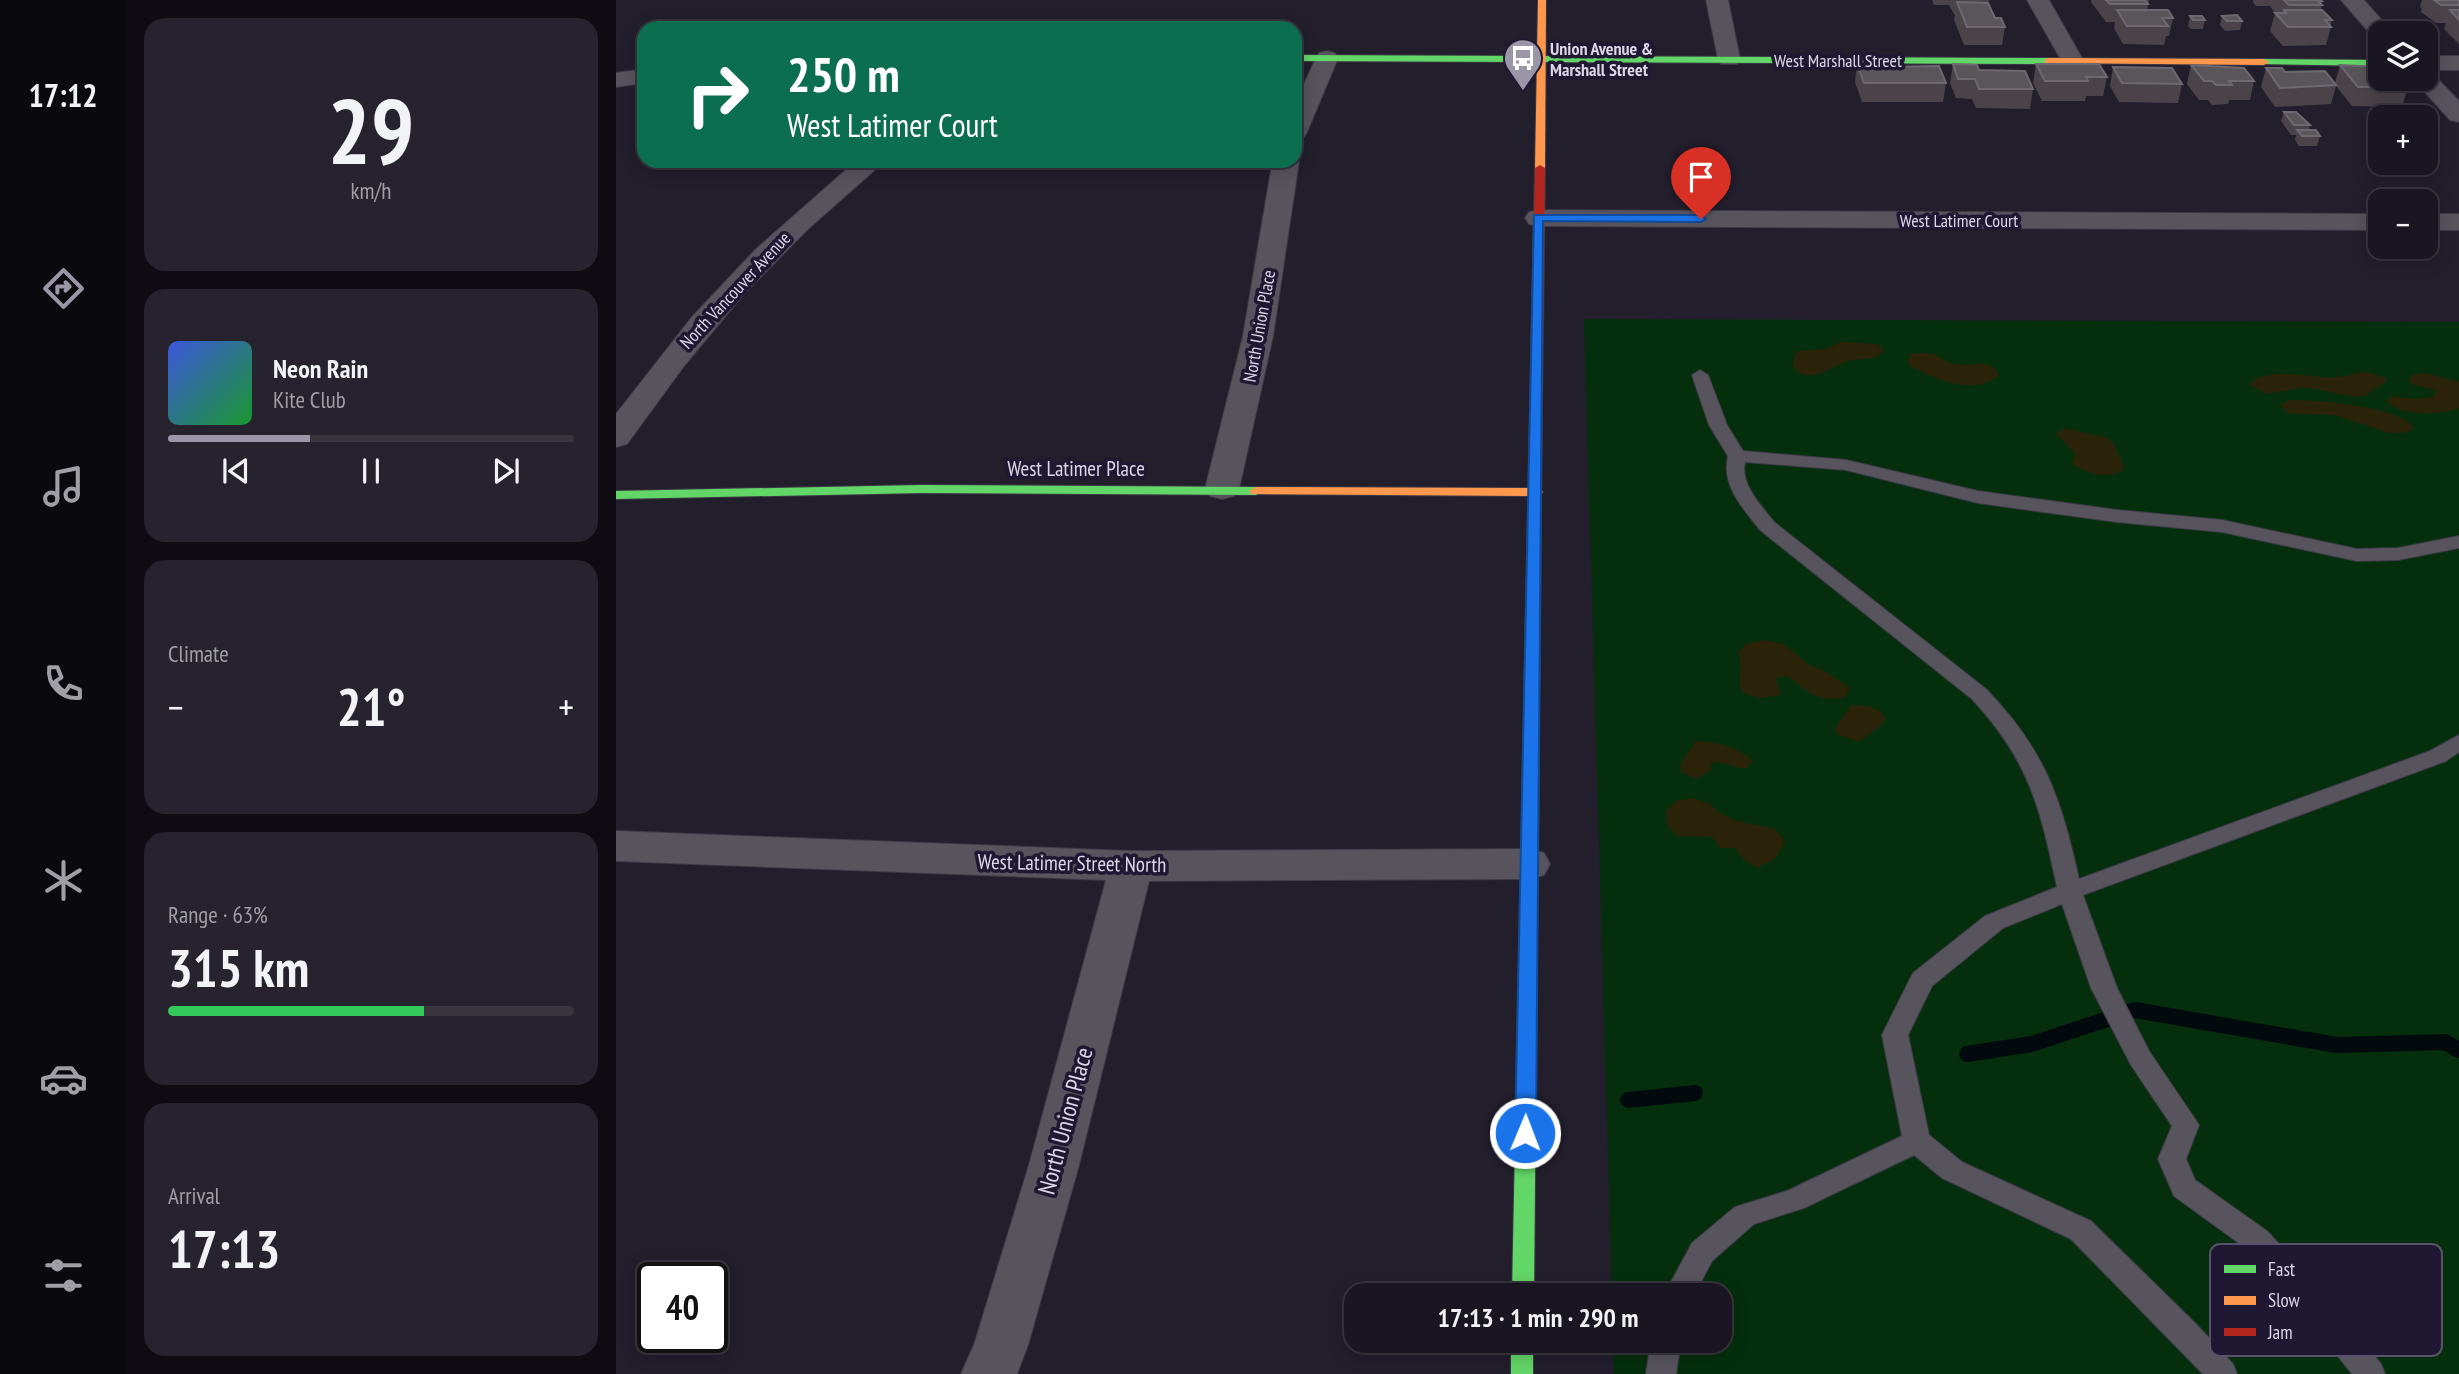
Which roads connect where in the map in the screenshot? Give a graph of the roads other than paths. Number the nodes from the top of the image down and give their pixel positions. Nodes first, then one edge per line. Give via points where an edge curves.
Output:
1 (1542, 0) edge
2 (1717, 0) edge
3 (2038, 0) edge
4 (2352, 0) edge
5 (2371, 21) edge
6 (1302, 58) edge
7 (1327, 58) junction
8 (1540, 58) junction
9 (1729, 59) junction
10 (2072, 60) junction
11 (2368, 63) edge
12 (2438, 63) edge
13 (2459, 63) edge
14 (637, 77) edge
15 (616, 80) edge
16 (2436, 91) edge
17 (2459, 115) edge
18 (1302, 116) edge
19 (864, 168) edge
20 (1285, 168) edge
21 (1538, 218) junction
22 (2368, 222) edge
23 (2438, 222) edge
24 (2459, 222) edge
25 (1700, 374) dead end
26 (616, 437) edge
27 (1737, 456) junction
28 (1222, 489) junction
29 (1536, 492) junction
30 (616, 495) edge
31 (2459, 542) edge
32 (2459, 742) edge
33 (616, 846) edge
34 (1529, 864) junction
35 (1131, 866) junction
36 (2070, 891) junction
37 (1917, 1141) junction
38 (2261, 1244) edge
39 (1523, 1283) edge
40 (1685, 1283) edge
41 (1522, 1353) edge
42 (1664, 1353) edge
43 (2356, 1356) edge
44 (989, 1374) edge
45 (1522, 1374) edge
46 (1661, 1374) edge
47 (2222, 1374) edge
48 (2370, 1374) edge

1 - 8 street
2 - 9 street
3 - 10 street
4 - 5 street
6 - 7 street, West Marshall Street
7 - 8 street, West Marshall Street
7 - 18 street
8 - 9 street, West Marshall Street
8 - 21 street
9 - 10 street, West Marshall Street
10 - 11 street, West Marshall Street
12 - 13 street
14 - 15 street
16 - 17 street
19 - 26 street, North Vancouver Avenue via 782,237 718,303
20 - 28 street, North Union Place via 1250,383
21 - 22 street, West Latimer Court
21 - 29 street
23 - 24 street
25 - 27 lane via 1718,425
27 - 31 lane via 1846,465 1978,498 2222,526 2357,555 2398,554
27 - 36 lane via 1734,470 1739,485 1767,526 1940,661 1997,713 2033,764 2044,790
28 - 29 street, West Latimer Place
28 - 30 street, West Latimer Place
29 - 34 street
32 - 36 lane via 2438,756
33 - 35 street, West Latimer Street North
34 - 35 street, West Latimer Street North
34 - 39 street
35 - 44 street, North Union Place via 1054,1165
36 - 37 lane via 1994,922 1922,980 1895,1035
36 - 38 lane via 2104,988 2140,1058 2186,1125 2172,1159 2184,1188
37 - 40 lane via 1794,1200 1745,1215 1702,1252
37 - 47 lane via 1952,1170 2081,1230
41 - 45 street
42 - 46 lane
43 - 48 lane

